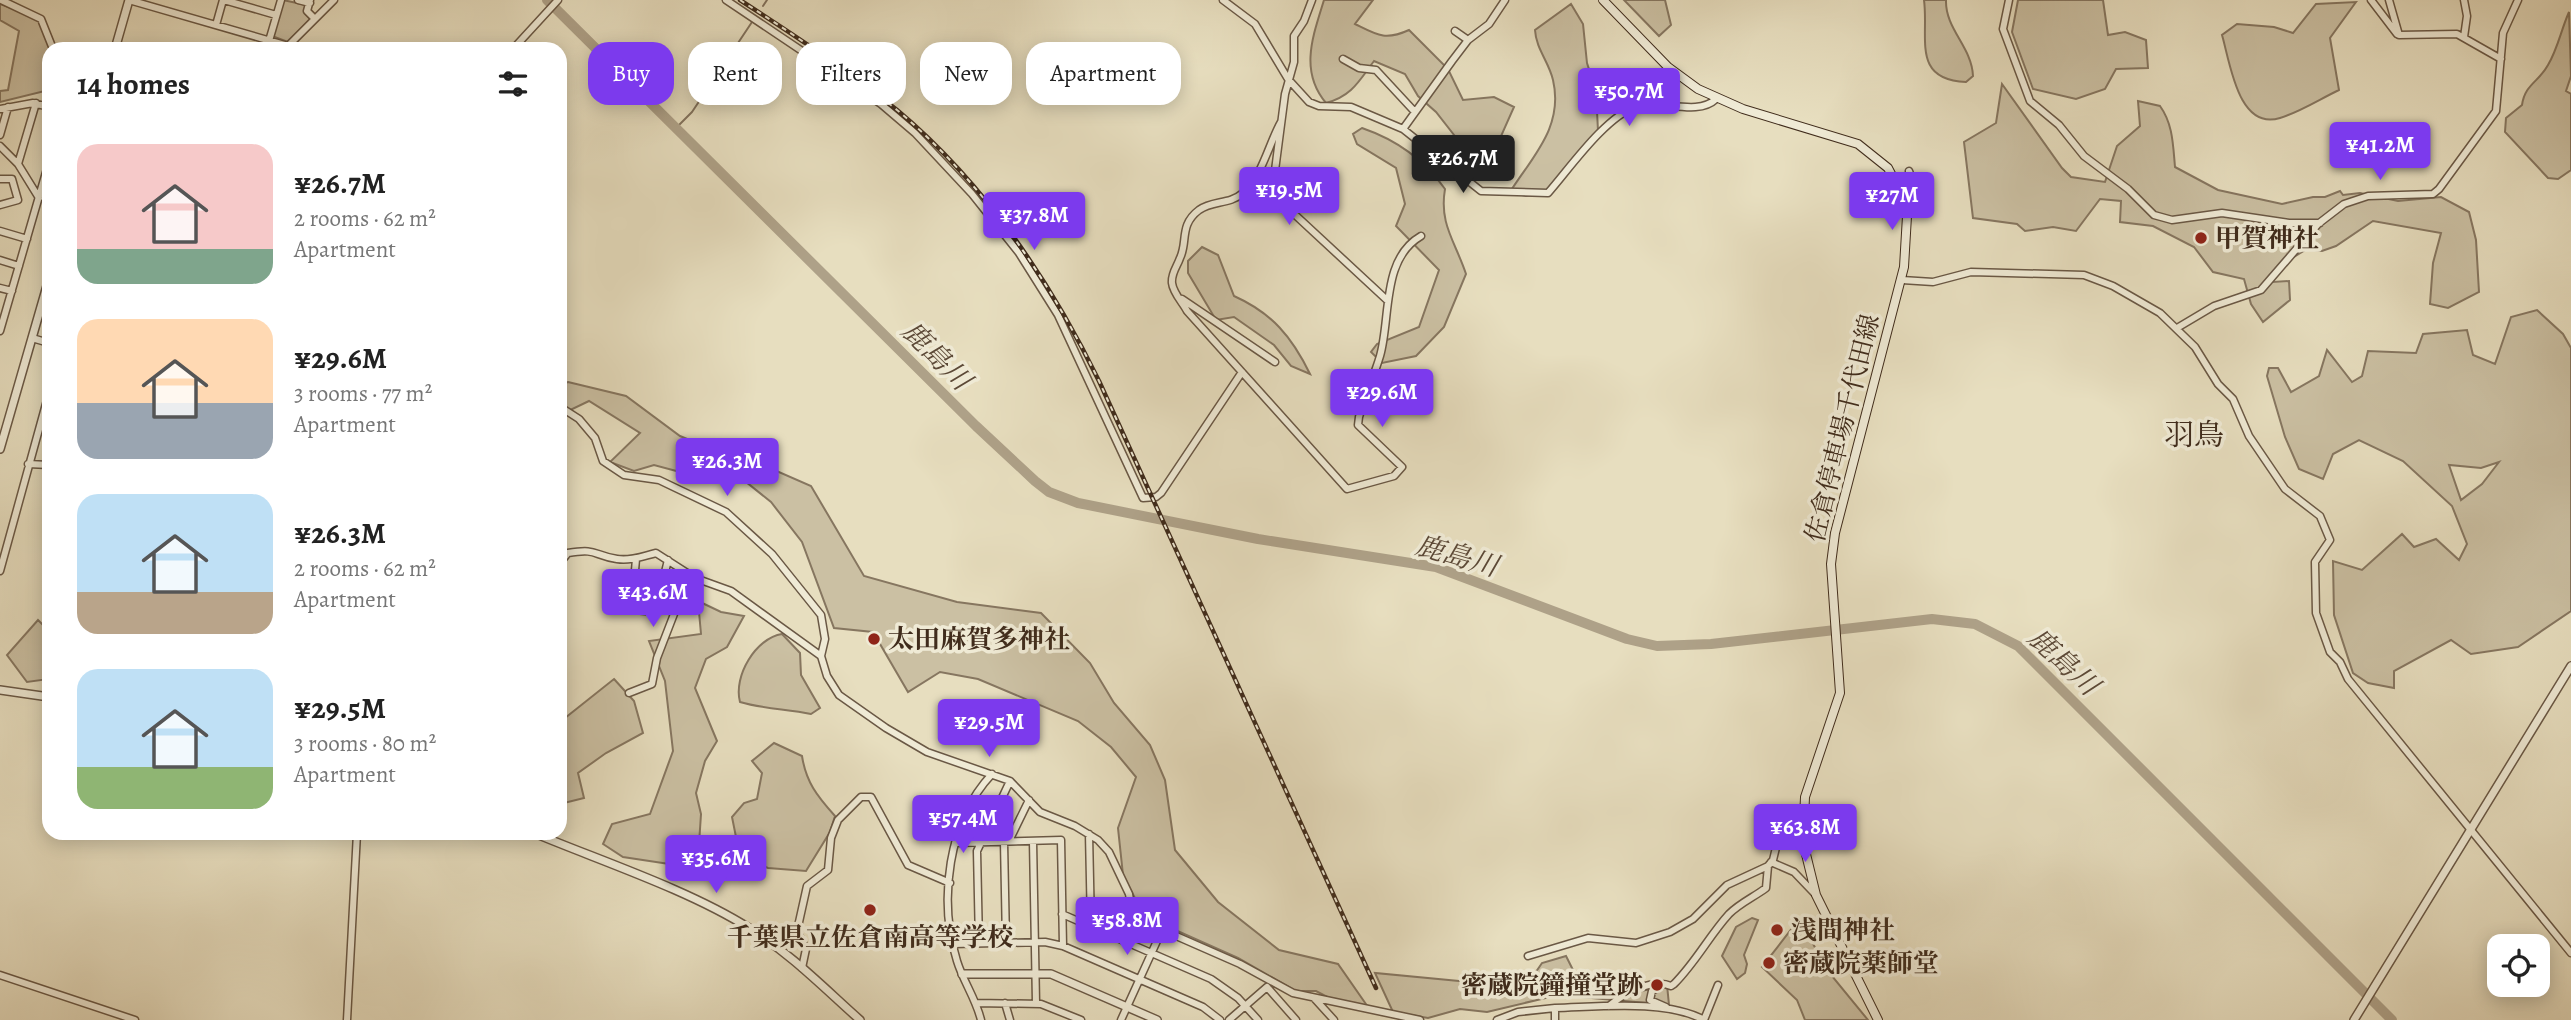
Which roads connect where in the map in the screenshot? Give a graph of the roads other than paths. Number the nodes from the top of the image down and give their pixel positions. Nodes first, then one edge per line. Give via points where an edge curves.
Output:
1 (1, 0) edge
2 (129, 0) edge
3 (164, 0) edge
4 (223, 0) edge
5 (281, 0) edge
6 (298, 0) edge
7 (334, 0) edge
8 (558, 0) edge
9 (726, 0) edge
10 (1223, 0) edge
11 (1312, 0) edge
12 (1505, 0) edge
13 (1603, 0) edge
14 (2009, 0) edge
15 (2371, 0) edge
16 (2389, 0) edge
17 (2464, 0) edge
18 (2518, 0) edge
19 (310, 2) edge
20 (251, 4) edge
21 (161, 10) junction
22 (276, 15) junction
23 (315, 19) junction
24 (216, 26) junction
25 (1455, 31) dead end
26 (2399, 35) junction
27 (2464, 37) junction
28 (1468, 40) junction
29 (269, 41) junction
30 (50, 42) edge
31 (117, 42) edge
32 (273, 42) edge
33 (292, 42) edge
34 (520, 42) edge
35 (1343, 58) dead end
36 (2501, 59) junction
37 (1288, 79) junction
38 (1716, 99) junction
39 (36, 103) junction
40 (42, 105) edge
41 (8, 107) junction
42 (0, 109) edge
43 (1414, 111) junction
44 (1281, 122) junction
45 (1403, 130) junction
46 (0, 135) edge
47 (0, 146) edge
48 (18, 164) junction
49 (1909, 171) dead end
50 (0, 179) edge
51 (42, 187) edge
52 (39, 198) junction
53 (0, 205) edge
54 (1907, 209) junction
55 (2320, 223) junction
56 (0, 231) edge
57 (1421, 236) dead end
58 (27, 239) junction
59 (0, 260) edge
60 (19, 266) junction
61 (1902, 280) junction
62 (0, 288) edge
63 (12, 291) junction
64 (1180, 298) junction
65 (1388, 301) junction
66 (42, 303) edge
67 (2177, 328) junction
68 (0, 331) edge
69 (32, 338) junction
70 (42, 341) edge
71 (1275, 362) dead end
72 (1242, 372) junction
73 (567, 411) edge
74 (42, 417) edge
75 (4, 419) edge
76 (0, 449) edge
77 (28, 464) junction
78 (42, 464) edge
79 (567, 554) edge
80 (636, 559) junction
81 (668, 560) junction
82 (1, 566) edge
83 (695, 578) junction
84 (821, 656) junction
85 (2571, 666) edge
86 (0, 690) edge
87 (629, 694) dead end
88 (42, 696) edge
89 (992, 774) junction
90 (1010, 781) junction
91 (1029, 800) junction
92 (1803, 808) junction
93 (2470, 830) junction
94 (1089, 834) junction
95 (357, 840) edge
96 (550, 840) edge
97 (1007, 841) junction
98 (1033, 841) junction
99 (981, 842) junction
100 (955, 843) junction
101 (1769, 864) junction
102 (950, 883) junction
103 (1816, 895) junction
104 (1062, 914) junction
105 (1091, 927) junction
106 (1162, 930) junction
107 (1035, 942) junction
108 (979, 943) junction
109 (1006, 943) junction
110 (953, 944) junction
111 (1063, 946) junction
112 (1152, 953) junction
113 (2571, 953) edge
114 (1528, 956) dead end
115 (802, 968) junction
116 (1036, 972) junction
117 (962, 974) junction
118 (0, 975) edge
119 (1140, 979) junction
120 (1670, 985) junction
121 (1718, 985) dead end
122 (1313, 997) junction
123 (976, 1003) junction
124 (1005, 1003) junction
125 (1036, 1003) junction
126 (1245, 1006) junction
127 (1609, 1006) junction
128 (1128, 1007) junction
129 (1555, 1008) junction
130 (1679, 1012) junction
131 (135, 1020) edge
132 (347, 1020) edge
133 (860, 1020) edge
134 (981, 1020) edge
135 (1010, 1020) edge
136 (1081, 1020) edge
137 (1121, 1020) edge
138 (1157, 1020) edge
139 (1220, 1020) edge
140 (1229, 1020) edge
141 (1258, 1020) edge
142 (1296, 1020) edge
143 (1334, 1020) edge
144 (1420, 1020) edge
145 (1497, 1020) edge
146 (1555, 1020) edge
147 (1702, 1020) edge
148 (1878, 1020) edge
149 (2354, 1020) edge

1 - 30 street via 41,19
2 - 21 street
2 - 31 street
3 - 21 street
4 - 20 street
4 - 24 street
5 - 22 street
6 - 19 street
7 - 23 street
8 - 34 street
9 - 72 street via 881,104 972,194 1058,315 1143,498 1161,494
10 - 37 street via 1264,35
11 - 37 street via 1294,36 1294,62
12 - 28 street via 1489,24
13 - 38 main road, 佐倉停車場千代田線 via 1668,67
14 - 55 street via 2003,29 2030,100 2059,125 2084,156 2154,215 2172,220 2222,213
15 - 26 street
16 - 26 street
17 - 27 street
18 - 36 street via 2503,33
19 - 23 street via 307,11
20 - 22 street
21 - 24 street
22 - 29 street
23 - 33 street
24 - 29 street
25 - 28 street
26 - 27 street
27 - 36 street
28 - 43 street
29 - 32 street
35 - 43 street via 1359,68 1376,70
36 - 55 street via 2496,111 2439,190 2357,198
37 - 44 street
37 - 45 street via 1309,102 1351,107
38 - 45 street via 1707,106 1638,106 1603,130 1548,193 1481,191
38 - 54 main road, 佐倉停車場千代田線 via 1858,144 1888,168
39 - 40 street
39 - 41 street
39 - 48 street
41 - 42 street
41 - 46 street
43 - 45 street
44 - 64 street via 1245,191 1191,218 1174,269 1172,284
44 - 65 street via 1271,201 1292,212
47 - 48 street
48 - 52 street
49 - 54 street
50 - 53 street via 12,179 18,200
51 - 52 street
52 - 58 street
54 - 61 main road, 佐倉停車場千代田線
55 - 67 street via 2261,290 2214,306
56 - 58 street
57 - 65 street via 1410,242 1391,281
58 - 60 street
59 - 60 street
60 - 63 street
61 - 67 street via 1933,282 1971,272 2084,275 2128,294
61 - 92 main road, 佐倉停車場千代田線 via 1835,533 1831,564 1840,692
62 - 63 street
63 - 68 street
64 - 71 street
64 - 72 street
65 - 72 street via 1381,354 1358,425 1402,467 1394,476 1347,489
66 - 69 street
67 - 93 street via 2232,400 2249,436 2285,489 2326,524 2330,540 2315,562 2314,583 2316,613 2330,652
69 - 70 street
69 - 75 street
73 - 84 street via 595,438 603,461 624,475 659,480 726,512 772,554 821,615 825,639
74 - 77 street
75 - 76 street
77 - 78 street
77 - 82 street
79 - 80 street via 592,549 616,559
80 - 81 street via 656,553
80 - 81 street via 632,605 635,610 654,612
81 - 83 street
83 - 84 street via 731,591
83 - 87 street via 691,593 675,599 652,684
84 - 89 street via 839,695 867,715 927,752
85 - 93 street
86 - 88 street
89 - 90 street
89 - 100 street via 962,819
90 - 91 street
90 - 99 street
91 - 94 street via 1040,812
91 - 97 street
92 - 101 street via 1796,809 1781,827
92 - 103 main road, 佐倉停車場千代田線 via 1803,842
93 - 113 street
93 - 149 street
94 - 105 street
94 - 106 street via 1109,852 1136,917
95 - 132 street
96 - 115 street via 712,909 747,927
97 - 98 street
97 - 99 street
97 - 109 street
98 - 104 street via 1060,840
98 - 107 street
99 - 100 street
99 - 108 street via 977,851
100 - 102 street
101 - 103 street via 1794,872
101 - 114 street via 1727,885 1693,919 1661,936 1636,943 1588,938
101 - 120 street via 1766,888 1731,911 1698,958
102 - 110 street
102 - 115 street via 908,865 871,797 861,797 838,820 828,870 807,886 797,931 806,949
103 - 148 main road, 佐倉停車場千代田線
104 - 105 street
104 - 111 street
105 - 112 street
106 - 112 street
106 - 122 street via 1293,993
107 - 109 street
107 - 111 street
107 - 116 street
108 - 109 street
108 - 110 street
110 - 117 street
111 - 119 street
112 - 119 street
112 - 126 street via 1211,979
115 - 133 street
116 - 117 street
116 - 125 street
116 - 128 street
117 - 123 street
118 - 131 street
119 - 128 street
119 - 139 street via 1203,1007
120 - 127 street via 1659,981 1624,993
120 - 130 street via 1655,988 1650,1000
121 - 147 street
122 - 143 street
122 - 144 street
123 - 124 street
123 - 134 street
124 - 125 street
124 - 135 street
125 - 136 street
126 - 140 street
126 - 141 street
126 - 142 street via 1267,987
127 - 129 street
127 - 130 street
128 - 137 street
128 - 138 street
129 - 145 street via 1518,1012
129 - 146 street
130 - 147 street

